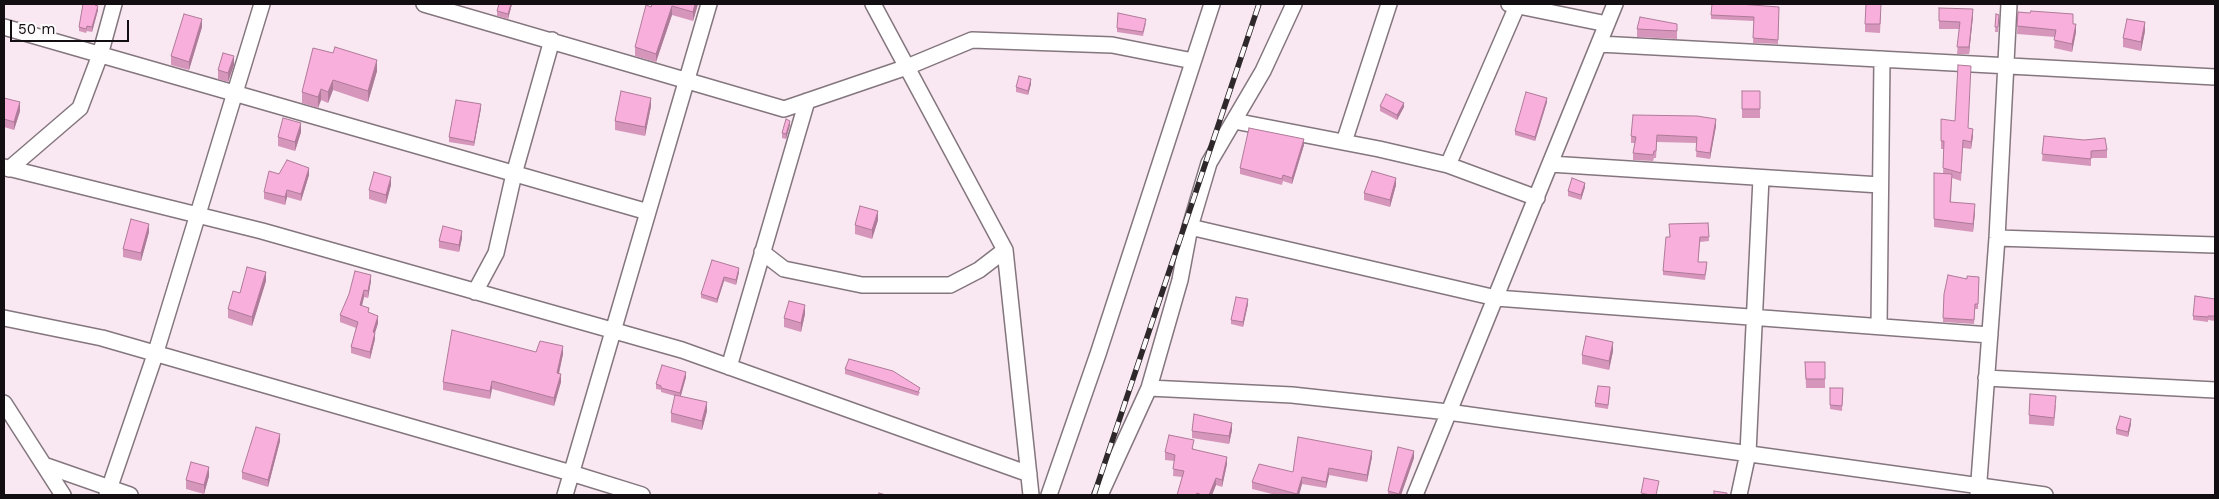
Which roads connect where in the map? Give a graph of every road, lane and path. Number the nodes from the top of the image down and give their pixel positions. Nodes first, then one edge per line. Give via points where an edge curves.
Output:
1 (114, 4) edge
2 (262, 4) edge
3 (424, 4) edge
4 (709, 4) edge
5 (1212, 4) edge
6 (1294, 4) edge
7 (1389, 4) edge
8 (1615, 4) edge
9 (2009, 4) edge
10 (1513, 5) edge
11 (870, 6) edge
12 (1607, 24) junction
13 (4, 27) edge
14 (552, 40) junction
15 (1599, 44) junction
16 (100, 55) junction
17 (1882, 59) junction
18 (1193, 61) junction
19 (2006, 66) junction
20 (907, 67) junction
21 (2215, 77) edge
22 (687, 79) junction
23 (235, 94) junction
24 (807, 101) junction
25 (1234, 121) junction
26 (1344, 142) junction
27 (1550, 164) junction
28 (1448, 165) junction
29 (6, 168) edge
30 (514, 174) junction
31 (1761, 178) junction
32 (1880, 185) junction
33 (1537, 198) junction
34 (648, 212) junction
35 (198, 215) junction
36 (1190, 227) junction
37 (1998, 238) junction
38 (2215, 246) edge
39 (1005, 250) junction
40 (762, 252) junction
41 (475, 292) junction
42 (1496, 298) junction
43 (1755, 317) junction
44 (4, 318) edge
45 (1879, 326) junction
46 (614, 331) junction
47 (1990, 335) junction
48 (155, 355) junction
49 (729, 367) junction
50 (1986, 378) junction
51 (1150, 388) junction
52 (2215, 390) edge
53 (4, 403) edge
54 (1448, 412) junction
55 (1748, 453) junction
56 (44, 466) junction
57 (572, 473) junction
58 (1029, 474) junction
59 (1978, 490) edge
60 (109, 492) edge
61 (63, 495) edge
62 (130, 495) edge
63 (565, 495) edge
64 (642, 495) edge
65 (1031, 495) edge
66 (1048, 495) edge
67 (1100, 495) edge
68 (1416, 495) edge
69 (1739, 495) edge
70 (2044, 495) edge

1 - 16 street
2 - 23 street
3 - 14 street
4 - 22 street
5 - 18 street
6 - 25 street via 1263,70
7 - 26 street
8 - 12 street
9 - 19 street
10 - 12 street
10 - 28 street
11 - 20 street
12 - 15 street
13 - 16 street
14 - 22 street
14 - 30 street
15 - 17 street
15 - 27 street
16 - 23 street
16 - 29 street via 80,108
17 - 19 street
17 - 32 street
18 - 20 street via 1112,45 972,40
18 - 66 street via 1098,354
19 - 21 street
19 - 37 street
20 - 24 street
20 - 39 street
22 - 24 street via 784,109
22 - 34 street
23 - 30 street
23 - 35 street
24 - 40 street
25 - 26 street
25 - 36 street via 1209,163
26 - 28 street
27 - 31 street
27 - 33 street
28 - 33 street
29 - 35 street
30 - 34 street
30 - 41 street via 496,253
31 - 32 street
31 - 43 street
32 - 45 street
33 - 42 street
34 - 46 street
35 - 41 street
35 - 48 street
36 - 42 street
36 - 51 street via 1180,280
37 - 38 street
37 - 47 street
39 - 40 street via 979,270 950,285 862,285 784,269
39 - 58 street
40 - 49 street
41 - 46 street
42 - 43 street
42 - 54 street
43 - 45 street
43 - 55 street
44 - 48 street via 102,338
45 - 47 street
46 - 49 street
46 - 57 street
47 - 50 street
48 - 57 street
48 - 60 street
49 - 58 street
50 - 52 street
50 - 59 street
51 - 54 street via 1292,395
51 - 67 street
53 - 56 street
54 - 55 street
54 - 68 street
55 - 59 street
55 - 69 street
56 - 60 street
56 - 61 street
57 - 63 street
57 - 64 street
58 - 65 street
59 - 70 street
60 - 62 street

